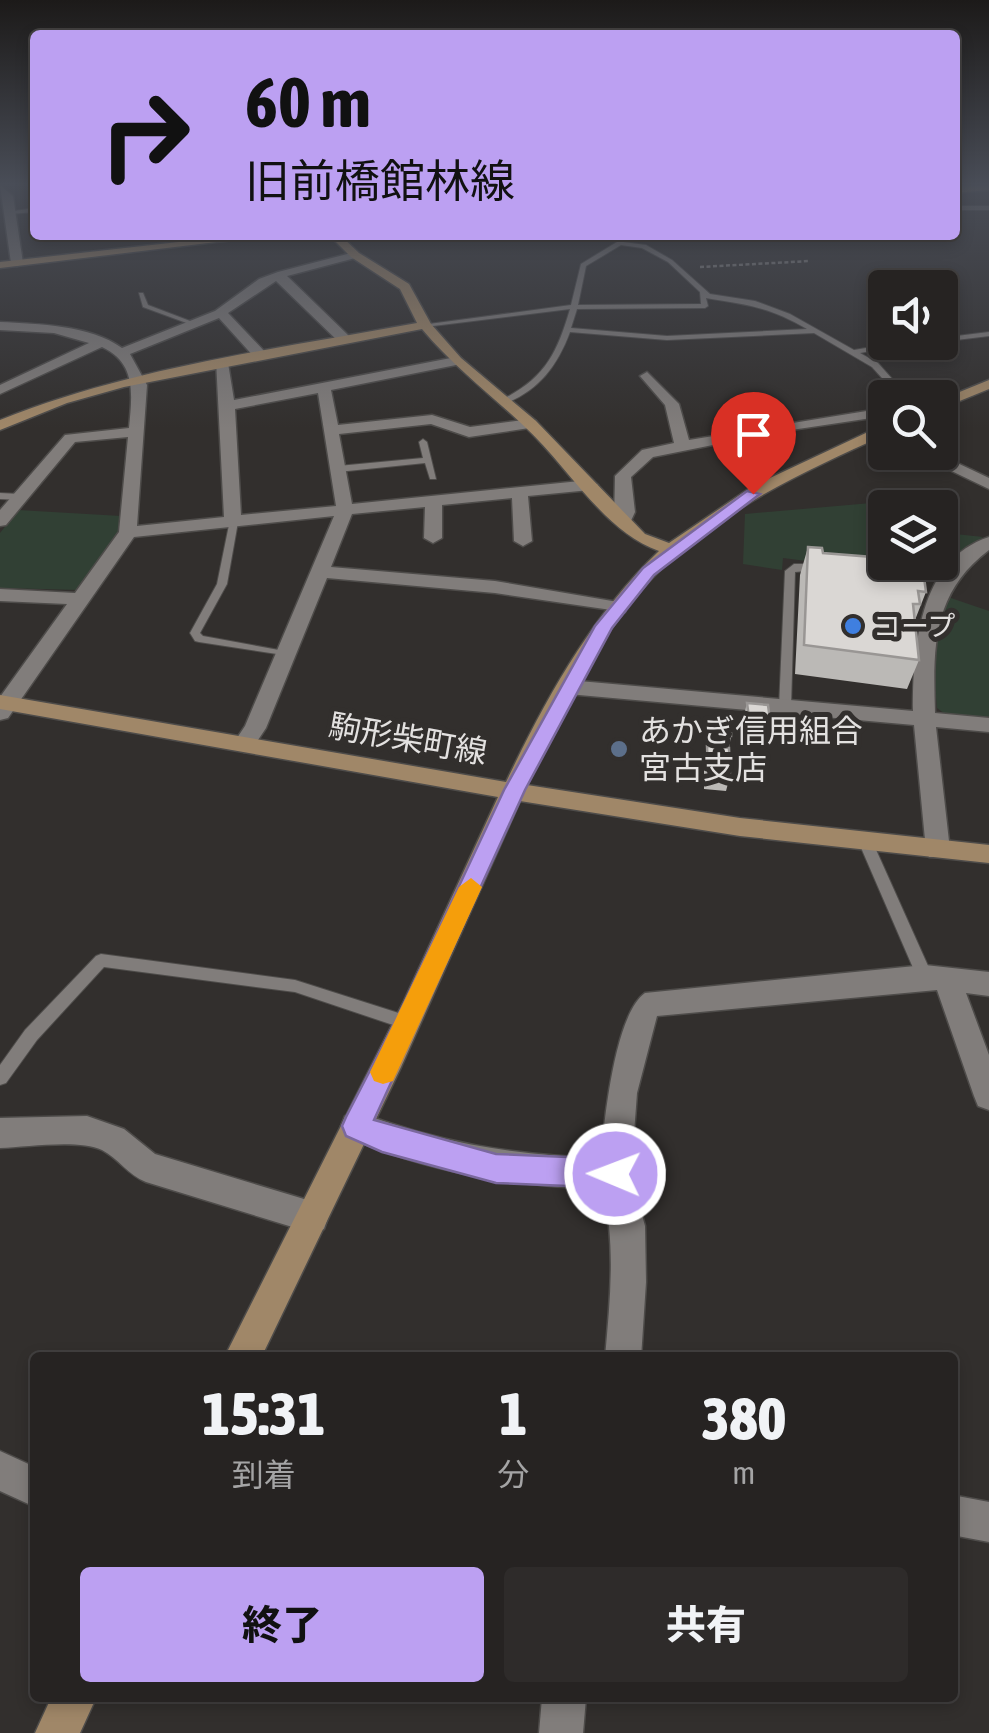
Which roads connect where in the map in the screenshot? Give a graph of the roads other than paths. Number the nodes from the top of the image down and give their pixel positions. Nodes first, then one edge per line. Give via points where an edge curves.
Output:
1 (314, 266) edge
2 (372, 266) edge
3 (583, 266) edge
4 (672, 266) edge
5 (276, 276) junction
6 (141, 294) dead end
7 (702, 294) junction
8 (575, 306) junction
9 (219, 314) junction
10 (194, 324) junction
11 (425, 324) junction
12 (0, 326) edge
13 (22, 326) junction
14 (568, 330) junction
15 (812, 331) junction
16 (989, 334) edge
17 (958, 338) edge
18 (344, 339) junction
19 (0, 341) edge
20 (102, 342) junction
21 (868, 350) edge
22 (123, 352) junction
23 (854, 352) junction
24 (261, 356) junction
25 (456, 361) junction
26 (221, 364) junction
27 (647, 376) dead end
28 (138, 380) junction
29 (889, 380) edge
30 (989, 384) edge
31 (324, 388) junction
32 (0, 390) edge
33 (958, 397) edge
34 (504, 402) junction
35 (228, 406) junction
36 (868, 415) edge
37 (531, 424) junction
38 (0, 425) edge
39 (331, 430) junction
40 (135, 432) junction
41 (868, 439) edge
42 (423, 442) dead end
43 (683, 446) junction
44 (427, 460) junction
45 (338, 469) junction
46 (958, 470) edge
47 (434, 476) dead end
48 (989, 484) edge
49 (590, 486) junction
50 (520, 495) junction
51 (0, 496) edge
52 (20, 497) junction
53 (434, 503) junction
54 (345, 512) junction
55 (0, 521) edge
56 (623, 521) junction
57 (233, 522) junction
58 (128, 532) junction
59 (432, 538) dead end
60 (523, 541) dead end
61 (989, 542) edge
62 (674, 550) junction
63 (826, 568) edge
64 (322, 572) junction
65 (0, 594) edge
66 (80, 599) junction
67 (618, 608) junction
68 (286, 654) junction
69 (568, 687) junction
70 (3, 706) edge
71 (785, 706) junction
72 (927, 720) junction
73 (989, 725) edge
74 (244, 744) junction
75 (514, 790) junction
76 (866, 843) junction
77 (938, 850) junction
78 (989, 854) edge
79 (936, 977) junction
80 (989, 984) edge
81 (408, 1023) junction
82 (0, 1078) edge
83 (989, 1096) edge
84 (356, 1126) junction
85 (0, 1133) edge
86 (615, 1174) junction
87 (312, 1217) junction
88 (245, 1352) edge
89 (624, 1352) edge
90 (0, 1470) edge
91 (30, 1485) edge
92 (958, 1516) edge
93 (989, 1522) edge
94 (72, 1702) edge
95 (564, 1702) edge
96 (57, 1733) edge
97 (560, 1733) edge

1 - 5 street
2 - 11 street via 405,287
3 - 8 lane
4 - 7 lane
5 - 9 street
5 - 18 street
6 - 10 lane via 145,306
7 - 8 lane via 704,306
7 - 15 lane via 788,315
8 - 11 lane
8 - 14 lane
9 - 10 street
9 - 24 street
10 - 22 street
11 - 18 street
11 - 25 street
12 - 13 street
13 - 19 street
13 - 20 street
14 - 15 lane via 659,338
14 - 34 lane via 552,364
15 - 23 lane
16 - 17 lane
18 - 24 street
20 - 22 street
20 - 32 street
21 - 23 lane
22 - 28 street
23 - 29 lane
24 - 26 street
25 - 31 street
25 - 34 street
26 - 28 street
26 - 35 street
27 - 43 street via 672,404
28 - 38 street
28 - 40 street
30 - 33 street
31 - 35 street
31 - 39 street
34 - 37 street
35 - 57 street
36 - 43 street
37 - 39 street via 469,432 432,419
37 - 49 street
39 - 45 street
40 - 52 street via 70,438
40 - 58 street
41 - 62 street, 駒形柴町線 via 777,480
42 - 44 lane
43 - 56 street via 648,453 624,476
44 - 45 lane
44 - 47 lane
45 - 54 street
46 - 48 street
49 - 50 street
49 - 56 street
50 - 53 street
50 - 60 street
51 - 52 lane
52 - 55 street
53 - 54 street
53 - 59 street
54 - 57 street
54 - 64 street
56 - 62 street via 639,538
57 - 58 street
57 - 68 lane via 222,584 194,633
58 - 66 street
61 - 72 street via 937,584 926,626
62 - 67 street, 駒形柴町線
63 - 71 lane via 790,572
64 - 67 street via 496,587
64 - 68 street
65 - 66 street
66 - 70 street
67 - 69 street, 駒形柴町線
68 - 74 street
69 - 71 street
69 - 75 street, 駒形柴町線
70 - 74 street, 駒形柴町線
71 - 72 street
72 - 73 street
72 - 77 street
74 - 75 street, 駒形柴町線
75 - 76 street
75 - 81 street
76 - 77 street
76 - 79 lane
77 - 78 street
79 - 80 street
79 - 83 street
79 - 86 street via 645,1008 628,1064
81 - 82 lane via 294,986 101,960
81 - 84 street
84 - 86 street via 496,1168
84 - 87 street
85 - 87 street via 87,1131 113,1139 146,1166
86 - 89 street via 628,1226
87 - 88 street
90 - 91 street
92 - 93 street
94 - 96 street
95 - 97 street

